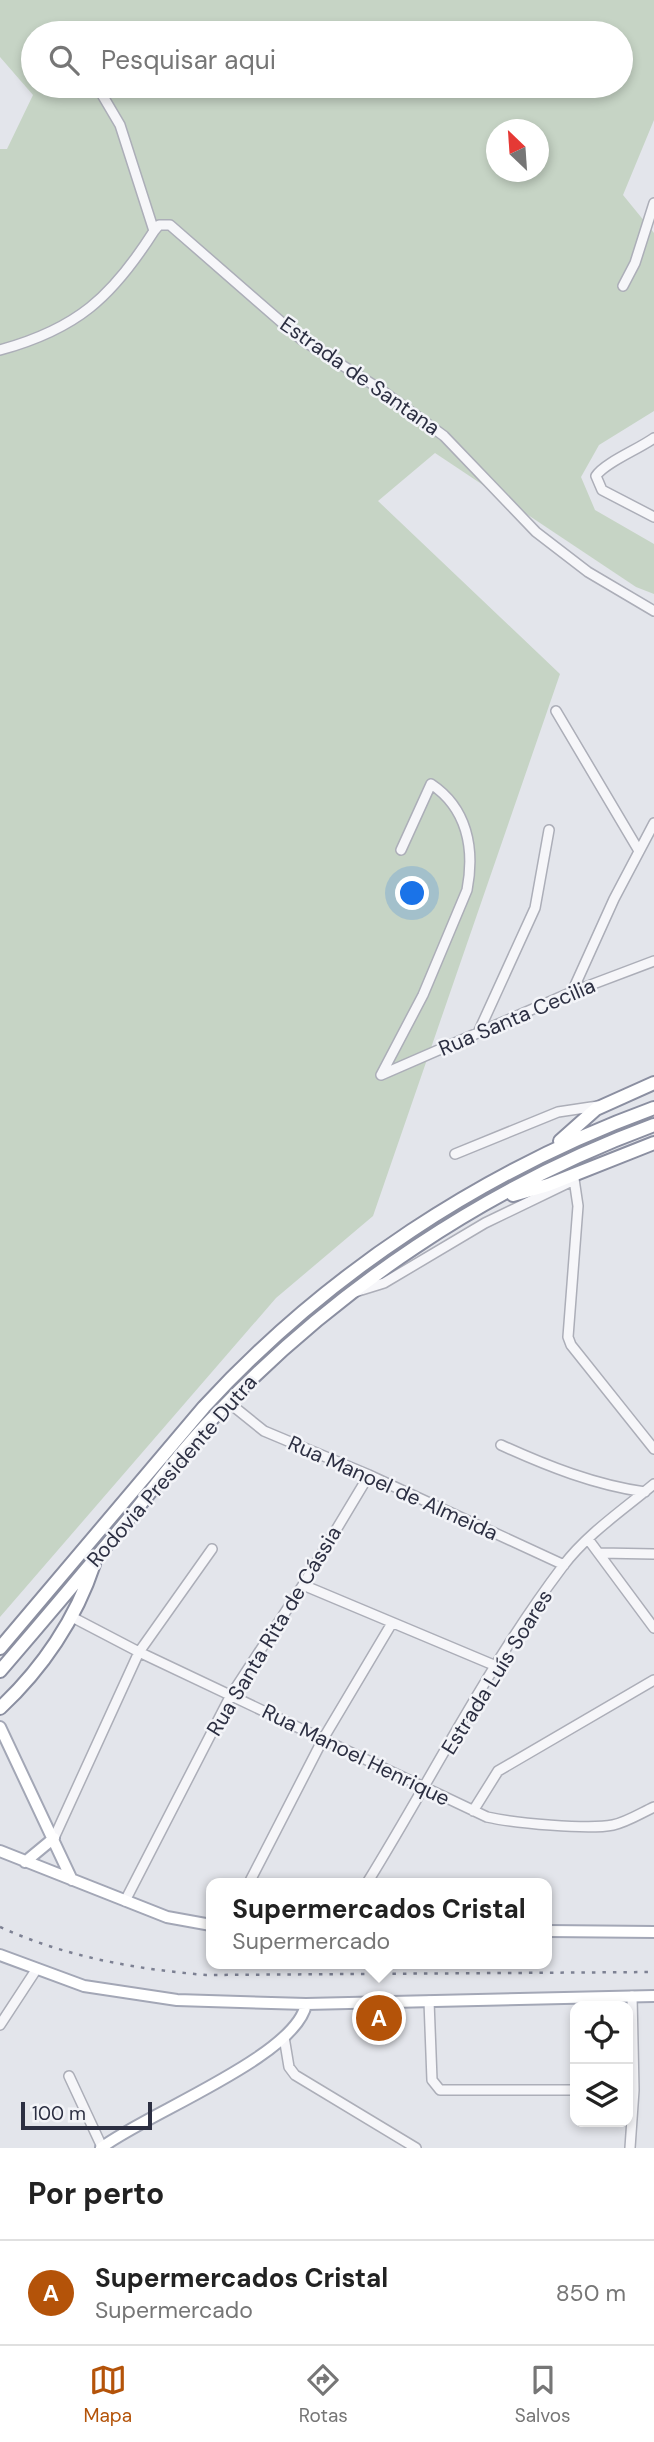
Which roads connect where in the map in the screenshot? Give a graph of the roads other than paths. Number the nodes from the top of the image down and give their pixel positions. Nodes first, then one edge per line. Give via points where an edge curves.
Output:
1 (104, 98) edge
2 (654, 203) edge
3 (154, 231) junction
4 (623, 286) dead end
5 (0, 350) edge
6 (654, 438) edge
7 (654, 517) edge
8 (654, 611) edge
9 (555, 711) dead end
10 (654, 823) edge
11 (549, 830) dead end
12 (401, 850) dead end
13 (639, 850) junction
14 (654, 961) edge
15 (572, 992) junction
16 (478, 1033) junction
17 (654, 1083) edge
18 (603, 1105) junction
19 (654, 1108) edge
20 (654, 1125) edge
21 (654, 1143) edge
22 (455, 1154) dead end
23 (576, 1176) junction
24 (496, 1199) junction
25 (408, 1234) junction
26 (353, 1293) junction
27 (228, 1402) junction
28 (501, 1445) dead end
29 (654, 1449) edge
30 (369, 1475) junction
31 (654, 1484) edge
32 (645, 1492) junction
33 (104, 1523) junction
34 (588, 1539) junction
35 (212, 1549) dead end
36 (600, 1553) junction
37 (654, 1554) edge
38 (97, 1556) junction
39 (564, 1565) junction
40 (303, 1586) junction
41 (72, 1618) junction
42 (392, 1623) junction
43 (654, 1628) edge
44 (0, 1639) edge
45 (0, 1648) edge
46 (139, 1652) junction
47 (496, 1666) junction
48 (0, 1671) edge
49 (654, 1680) edge
50 (231, 1695) junction
51 (0, 1708) edge
52 (0, 1727) edge
53 (323, 1739) junction
54 (425, 1789) junction
55 (654, 1807) edge
56 (473, 1811) junction
57 (54, 1838) junction
58 (0, 1851) edge
59 (25, 1862) junction
60 (252, 1878) edge
61 (371, 1878) edge
62 (72, 1880) junction
63 (125, 1901) junction
64 (206, 1924) edge
65 (552, 1931) edge
66 (654, 1932) edge
67 (0, 1955) edge
68 (36, 1970) junction
69 (632, 1996) junction
70 (654, 1996) edge
71 (429, 2001) junction
72 (306, 2004) junction
73 (0, 2025) edge
74 (284, 2037) junction
75 (631, 2064) edge
76 (69, 2077) dead end
77 (570, 2090) edge
78 (630, 2127) edge
79 (102, 2147) edge
80 (416, 2148) edge
81 (630, 2148) edge

1 - 3 street via 120,125
2 - 4 street
3 - 5 street via 103,299 72,321
3 - 8 street, Estrada de Santana via 165,224 178,230 302,340 444,436 536,532 588,572
6 - 7 street via 596,476 602,490
9 - 13 street
10 - 13 street
11 - 16 street via 535,908
12 - 16 street, Rua Santa Cecilia via 430,784 449,796 463,819 471,854 467,890 423,995 381,1075
13 - 15 street
14 - 15 street, Rua Santa Cecilia
15 - 16 street, Rua Santa Cecilia
17 - 18 highway
18 - 22 street via 558,1112
18 - 25 highway via 560,1141 418,1222
19 - 25 highway, Rodovia Presidente Dutra via 538,1157
20 - 24 highway, Rodovia Presidente Dutra via 553,1167
21 - 23 highway
23 - 24 highway
23 - 26 street via 384,1283
23 - 29 street via 571,1345
24 - 26 highway, Rodovia Presidente Dutra via 397,1259
25 - 33 highway, Rodovia Presidente Dutra via 358,1266 240,1368
26 - 27 highway, Rodovia Presidente Dutra via 268,1362
27 - 30 street, Rua Manoel de Almeida via 264,1431
27 - 38 highway, Rodovia Presidente Dutra
28 - 32 street via 555,1468
30 - 39 street, Rua Manoel de Almeida
30 - 40 street, Rua Santa Rita de Cássia
31 - 32 street, Estrada Luís Soares
32 - 34 street, Estrada Luís Soares
33 - 44 highway
33 - 45 highway, Rodovia Presidente Dutra
34 - 36 street
34 - 39 street, Estrada Luís Soares
35 - 46 street
36 - 37 street
36 - 43 street
38 - 41 highway
38 - 48 highway, Rodovia Presidente Dutra
39 - 47 street, Estrada Luís Soares
40 - 42 street
40 - 50 street, Rua Santa Rita de Cássia
41 - 46 street, Rua Manoel Henrique
41 - 51 highway
42 - 47 street
42 - 53 street
46 - 50 street, Rua Manoel Henrique
46 - 57 street
47 - 54 street, Estrada Luís Soares
49 - 56 street via 498,1771
50 - 53 street, Rua Manoel Henrique
50 - 63 street, Rua Santa Rita de Cássia
52 - 57 main road
53 - 54 street, Rua Manoel Henrique
53 - 60 street
54 - 56 street, Rua Manoel Henrique
54 - 61 street, Estrada Luís Soares
55 - 56 street, Rua Manoel Henrique via 605,1826 522,1823
57 - 59 main road
57 - 62 main road
58 - 59 main road
59 - 62 main road
62 - 63 main road
63 - 64 main road via 167,1917
65 - 66 main road
67 - 68 main road
68 - 72 main road via 84,1986 133,1995
68 - 73 street
69 - 70 main road
69 - 71 main road
69 - 75 street
71 - 72 main road
71 - 77 street via 432,2080 440,2090
72 - 74 main road
74 - 79 main road via 218,2082
74 - 80 street via 289,2067 295,2075
76 - 79 street
78 - 81 street

